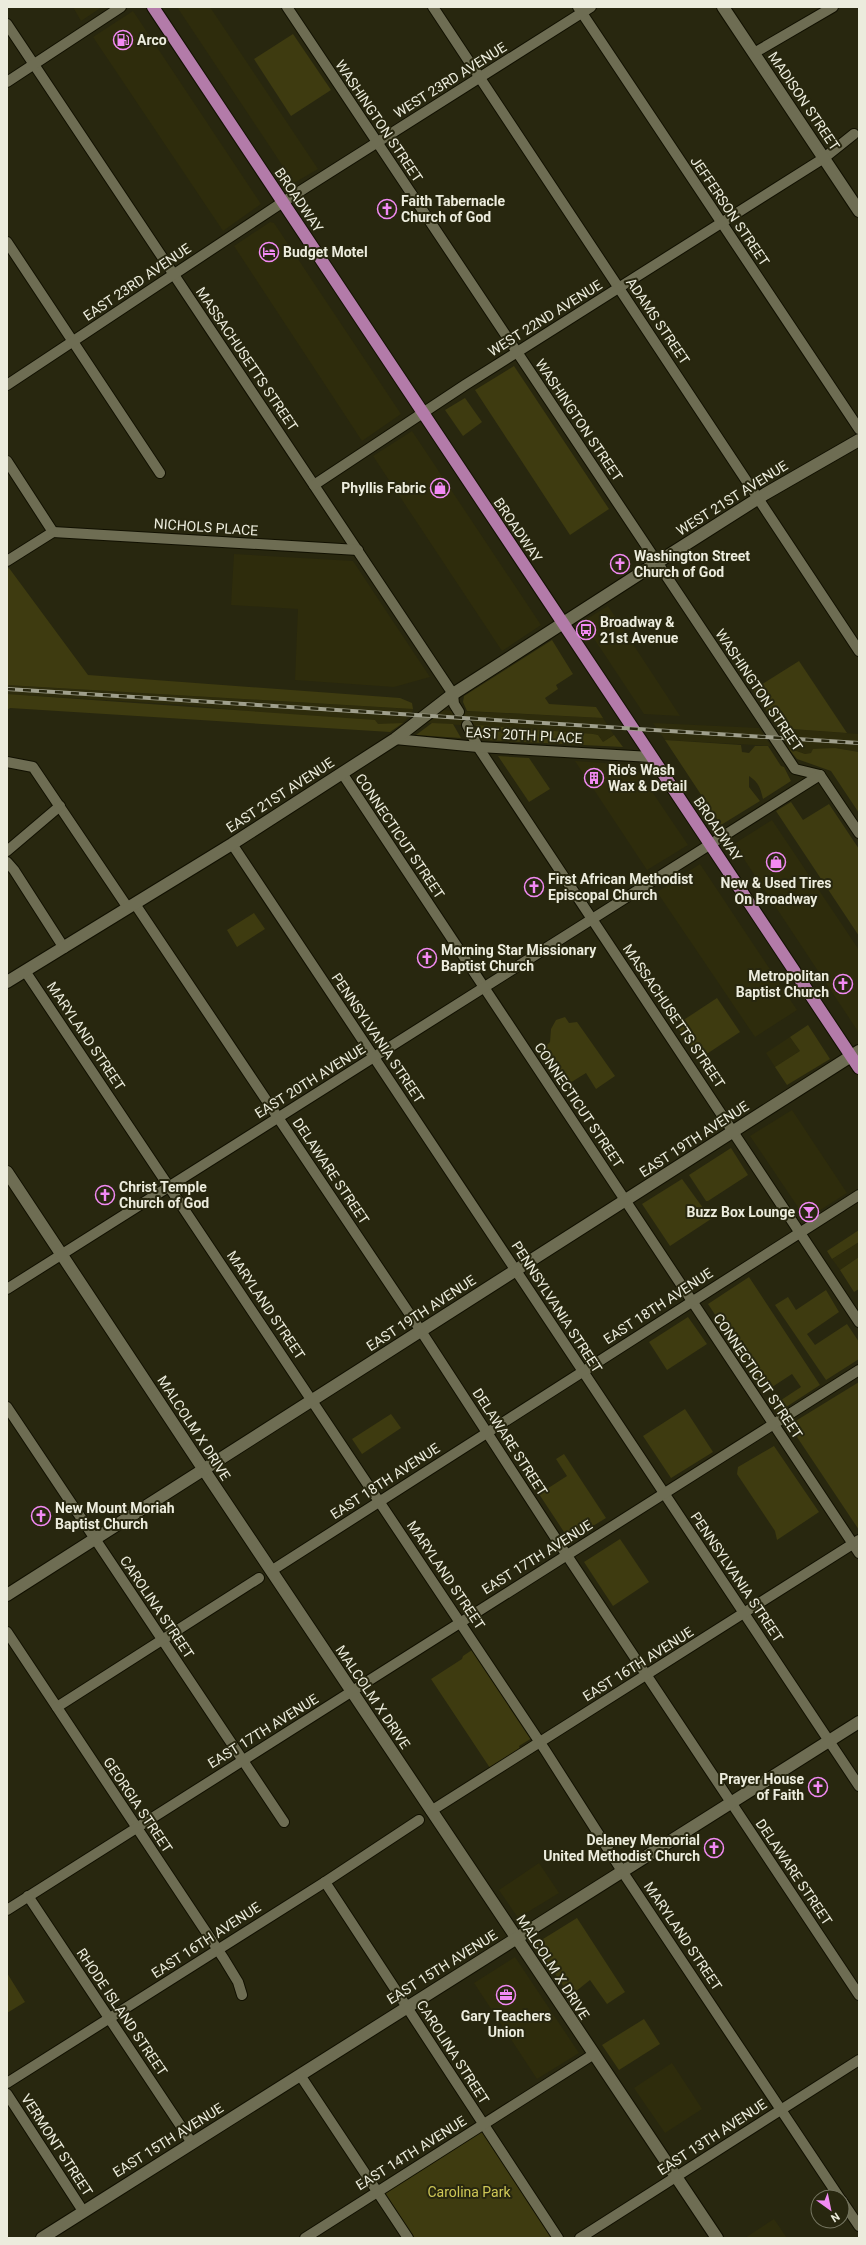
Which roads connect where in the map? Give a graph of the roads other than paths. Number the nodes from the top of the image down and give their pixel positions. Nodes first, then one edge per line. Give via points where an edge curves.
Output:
1 (121, 7) edge
2 (153, 7) edge
3 (287, 7) edge
4 (433, 7) edge
5 (591, 7) edge
6 (723, 7) edge
7 (833, 7) edge
8 (580, 10) edge
9 (7, 24) edge
10 (754, 53) junction
11 (34, 64) junction
12 (480, 78) junction
13 (7, 82) edge
14 (854, 134) dead end
15 (377, 143) junction
16 (824, 158) junction
17 (283, 202) junction
18 (859, 211) edge
19 (721, 224) junction
20 (7, 242) edge
21 (174, 274) junction
22 (619, 287) junction
23 (73, 341) junction
24 (517, 352) junction
25 (7, 385) edge
26 (423, 413) junction
27 (859, 429) edge
28 (859, 440) edge
29 (7, 461) edge
30 (160, 473) dead end
31 (314, 485) junction
32 (759, 498) junction
33 (53, 532) junction
34 (358, 550) junction
35 (7, 561) edge
36 (656, 563) junction
37 (562, 623) junction
38 (859, 651) edge
39 (453, 694) junction
40 (460, 712) dead end
41 (467, 725) dead end
42 (395, 739) junction
43 (478, 747) junction
44 (651, 757) junction
45 (7, 762) edge
46 (342, 773) junction
47 (820, 775) junction
48 (60, 806) junction
49 (859, 833) edge
50 (232, 844) junction
51 (710, 844) junction
52 (7, 851) edge
53 (7, 862) edge
54 (132, 906) junction
55 (592, 919) junction
56 (64, 948) junction
57 (26, 971) junction
58 (7, 982) edge
59 (484, 987) junction
60 (855, 1054) edge
61 (374, 1057) junction
62 (859, 1068) edge
63 (278, 1118) junction
64 (733, 1131) junction
65 (7, 1172) edge
66 (170, 1186) junction
67 (859, 1195) edge
68 (626, 1200) junction
69 (800, 1233) junction
70 (62, 1255) junction
71 (516, 1270) junction
72 (7, 1289) edge
73 (692, 1302) junction
74 (859, 1322) edge
75 (421, 1331) junction
76 (859, 1370) edge
77 (583, 1371) junction
78 (313, 1401) junction
79 (7, 1407) edge
80 (773, 1424) junction
81 (487, 1432) junction
82 (204, 1470) junction
83 (664, 1494) junction
84 (380, 1501) junction
85 (96, 1539) junction
86 (856, 1542) edge
87 (859, 1553) edge
88 (566, 1555) junction
89 (271, 1571) junction
90 (259, 1578) dead end
91 (7, 1595) edge
92 (744, 1613) junction
93 (460, 1622) junction
94 (7, 1632) edge
95 (162, 1640) junction
96 (646, 1675) junction
97 (351, 1692) junction
98 (57, 1707) junction
99 (859, 1722) edge
100 (828, 1741) junction
101 (540, 1742) junction
102 (244, 1759) junction
103 (859, 1786) edge
104 (730, 1802) junction
105 (431, 1812) junction
106 (418, 1820) dead end
107 (284, 1822) dead end
108 (137, 1828) junction
109 (622, 1871) junction
110 (325, 1882) junction
111 (28, 1896) junction
112 (7, 1910) edge
113 (516, 1938) junction
114 (218, 1949) junction
115 (242, 1995) dead end
116 (859, 1995) edge
117 (407, 2007) junction
118 (109, 2019) junction
119 (594, 2054) junction
120 (859, 2060) edge
121 (300, 2075) junction
122 (7, 2083) edge
123 (7, 2094) edge
124 (781, 2110) junction
125 (483, 2124) junction
126 (192, 2143) junction
127 (676, 2177) junction
128 (834, 2189) edge
129 (377, 2192) junction
130 (83, 2212) junction
131 (850, 2213) edge
132 (859, 2226) edge
133 (42, 2238) edge
134 (305, 2238) edge
135 (408, 2238) edge
136 (558, 2238) edge
137 (580, 2238) edge
138 (717, 2238) edge

1 - 11 street
2 - 17 main road, BROADWAY
3 - 15 street, WASHINGTON STREET
4 - 12 street, ADAMS STREET
5 - 8 street, WEST 23RD AVENUE
6 - 10 street, MADISON STREET
7 - 10 street
8 - 12 street, WEST 23RD AVENUE
8 - 19 street, JEFFERSON STREET
9 - 11 street, MASSACHUSETTS STREET
10 - 16 street, MADISON STREET
11 - 13 street
11 - 21 street, MASSACHUSETTS STREET
12 - 15 street, WEST 23RD AVENUE
12 - 22 street, ADAMS STREET
14 - 16 street, WEST 22ND AVENUE
15 - 17 street, WEST 23RD AVENUE
15 - 24 street, WASHINGTON STREET
16 - 18 street, MADISON STREET
16 - 19 street, WEST 22ND AVENUE
17 - 21 street, EAST 23RD AVENUE
17 - 26 main road, BROADWAY
19 - 22 street, WEST 22ND AVENUE
19 - 27 street, JEFFERSON STREET
20 - 23 street
21 - 23 street, EAST 23RD AVENUE
21 - 31 street, MASSACHUSETTS STREET
22 - 24 street, WEST 22ND AVENUE
22 - 32 street, ADAMS STREET
23 - 25 street, EAST 23RD AVENUE
23 - 30 street
24 - 26 street, WEST 22ND AVENUE
24 - 36 street, WASHINGTON STREET
26 - 31 street, WEST 22ND AVENUE
26 - 37 main road, BROADWAY
28 - 32 street, WEST 21ST AVENUE
29 - 33 street
31 - 34 street, MASSACHUSETTS STREET
32 - 36 street, WEST 21ST AVENUE
32 - 38 street, ADAMS STREET
33 - 34 street, NICHOLS PLACE
33 - 35 street
34 - 39 street, MASSACHUSETTS STREET
36 - 37 street, WEST 21ST AVENUE
36 - 47 street, WASHINGTON STREET via 795,769
37 - 39 street, EAST 21ST AVENUE
37 - 44 main road, BROADWAY
39 - 40 street, MASSACHUSETTS STREET via 454,704
39 - 42 street, EAST 21ST AVENUE
41 - 43 street, MASSACHUSETTS STREET
42 - 43 street, EAST 20TH PLACE
42 - 46 street, EAST 21ST AVENUE
43 - 44 street, EAST 20TH PLACE
43 - 55 street, MASSACHUSETTS STREET
44 - 51 main road, BROADWAY
45 - 48 street, DELAWARE STREET via 33,767
46 - 50 street, EAST 21ST AVENUE
46 - 59 street, CONNECTICUT STREET
47 - 49 street
47 - 51 street, EAST 20TH AVENUE
48 - 52 street
48 - 54 street, DELAWARE STREET
50 - 54 street, EAST 21ST AVENUE
50 - 61 street, PENNSYLVANIA STREET
51 - 55 street, EAST 20TH AVENUE
51 - 60 main road, BROADWAY
53 - 56 street
54 - 56 street, EAST 21ST AVENUE
54 - 63 street, DELAWARE STREET
55 - 59 street, EAST 20TH AVENUE
55 - 64 street, MASSACHUSETTS STREET
56 - 57 street, EAST 21ST AVENUE
57 - 58 street, EAST 21ST AVENUE
57 - 66 street, MARYLAND STREET
59 - 61 street, EAST 20TH AVENUE
59 - 68 street, CONNECTICUT STREET
60 - 62 main road, BROADWAY
60 - 64 street, EAST 19TH AVENUE
61 - 63 street, EAST 20TH AVENUE
61 - 71 street, PENNSYLVANIA STREET
63 - 66 street, EAST 20TH AVENUE
63 - 75 street, DELAWARE STREET
64 - 68 street, EAST 19TH AVENUE
64 - 69 street, MASSACHUSETTS STREET
65 - 70 street, MALCOLM X DRIVE
66 - 70 street, EAST 20TH AVENUE
66 - 78 street, MARYLAND STREET
67 - 69 street, EAST 18TH AVENUE
68 - 71 street, EAST 19TH AVENUE
68 - 73 street, CONNECTICUT STREET
69 - 73 street, EAST 18TH AVENUE
69 - 74 street, MASSACHUSETTS STREET
70 - 72 street, EAST 20TH AVENUE
70 - 82 street, MALCOLM X DRIVE
71 - 75 street, EAST 19TH AVENUE
71 - 77 street, PENNSYLVANIA STREET
73 - 77 street, EAST 18TH AVENUE
73 - 80 street, CONNECTICUT STREET
75 - 78 street, EAST 19TH AVENUE
75 - 81 street, DELAWARE STREET
76 - 80 street, EAST 17TH AVENUE
77 - 81 street, EAST 18TH AVENUE
77 - 83 street, PENNSYLVANIA STREET
78 - 82 street, EAST 19TH AVENUE
78 - 84 street, MARYLAND STREET
79 - 85 street, CAROLINA STREET
80 - 83 street, EAST 17TH AVENUE
80 - 86 street, CONNECTICUT STREET
81 - 84 street, EAST 18TH AVENUE
81 - 88 street, DELAWARE STREET
82 - 85 street, EAST 19TH AVENUE
82 - 89 street, MALCOLM X DRIVE
83 - 88 street, EAST 17TH AVENUE
83 - 92 street, PENNSYLVANIA STREET
84 - 89 street, EAST 18TH AVENUE
84 - 93 street, MARYLAND STREET
85 - 91 street, EAST 19TH AVENUE
85 - 95 street, CAROLINA STREET
86 - 87 street, CONNECTICUT STREET
86 - 92 street, EAST 16TH AVENUE
88 - 93 street, EAST 17TH AVENUE
88 - 96 street, DELAWARE STREET
89 - 97 street, MALCOLM X DRIVE
90 - 95 street
92 - 96 street, EAST 16TH AVENUE
92 - 100 street, PENNSYLVANIA STREET
93 - 97 street, EAST 17TH AVENUE
93 - 101 street, MARYLAND STREET
94 - 98 street, GEORGIA STREET
95 - 98 street
95 - 102 street, CAROLINA STREET
96 - 101 street, EAST 16TH AVENUE
96 - 104 street, DELAWARE STREET
97 - 102 street, EAST 17TH AVENUE
97 - 105 street, MALCOLM X DRIVE
98 - 108 street, GEORGIA STREET
99 - 100 street, EAST 15TH AVENUE
100 - 103 street, PENNSYLVANIA STREET
100 - 104 street, EAST 15TH AVENUE
101 - 105 street, EAST 16TH AVENUE
101 - 109 street, MARYLAND STREET
102 - 107 street, CAROLINA STREET
102 - 108 street, EAST 17TH AVENUE
104 - 109 street, EAST 15TH AVENUE
104 - 116 street, DELAWARE STREET
105 - 113 street, MALCOLM X DRIVE
106 - 110 street, EAST 16TH AVENUE
108 - 111 street, EAST 17TH AVENUE
108 - 114 street, GEORGIA STREET
109 - 113 street, EAST 15TH AVENUE
109 - 124 street, MARYLAND STREET
110 - 114 street, EAST 16TH AVENUE
110 - 117 street, CAROLINA STREET
111 - 112 street, EAST 17TH AVENUE
111 - 118 street, RHODE ISLAND STREET
113 - 117 street, EAST 15TH AVENUE
113 - 119 street, MALCOLM X DRIVE
114 - 115 street, GEORGIA STREET via 238,1982
114 - 118 street, EAST 16TH AVENUE
117 - 121 street, EAST 15TH AVENUE
117 - 125 street, CAROLINA STREET
118 - 122 street, EAST 16TH AVENUE
118 - 126 street, RHODE ISLAND STREET
119 - 125 street, EAST 14TH AVENUE
119 - 127 street, MALCOLM X DRIVE
120 - 124 street, EAST 13TH AVENUE
121 - 126 street, EAST 15TH AVENUE
121 - 129 street
123 - 130 street, VERMONT STREET
124 - 127 street, EAST 13TH AVENUE
124 - 128 street, MARYLAND STREET
125 - 129 street, EAST 14TH AVENUE
125 - 136 street, CAROLINA STREET
126 - 130 street, EAST 15TH AVENUE
127 - 137 street, EAST 13TH AVENUE
127 - 138 street, MALCOLM X DRIVE
129 - 134 street, EAST 14TH AVENUE
129 - 135 street
130 - 133 street, EAST 15TH AVENUE
131 - 132 street

